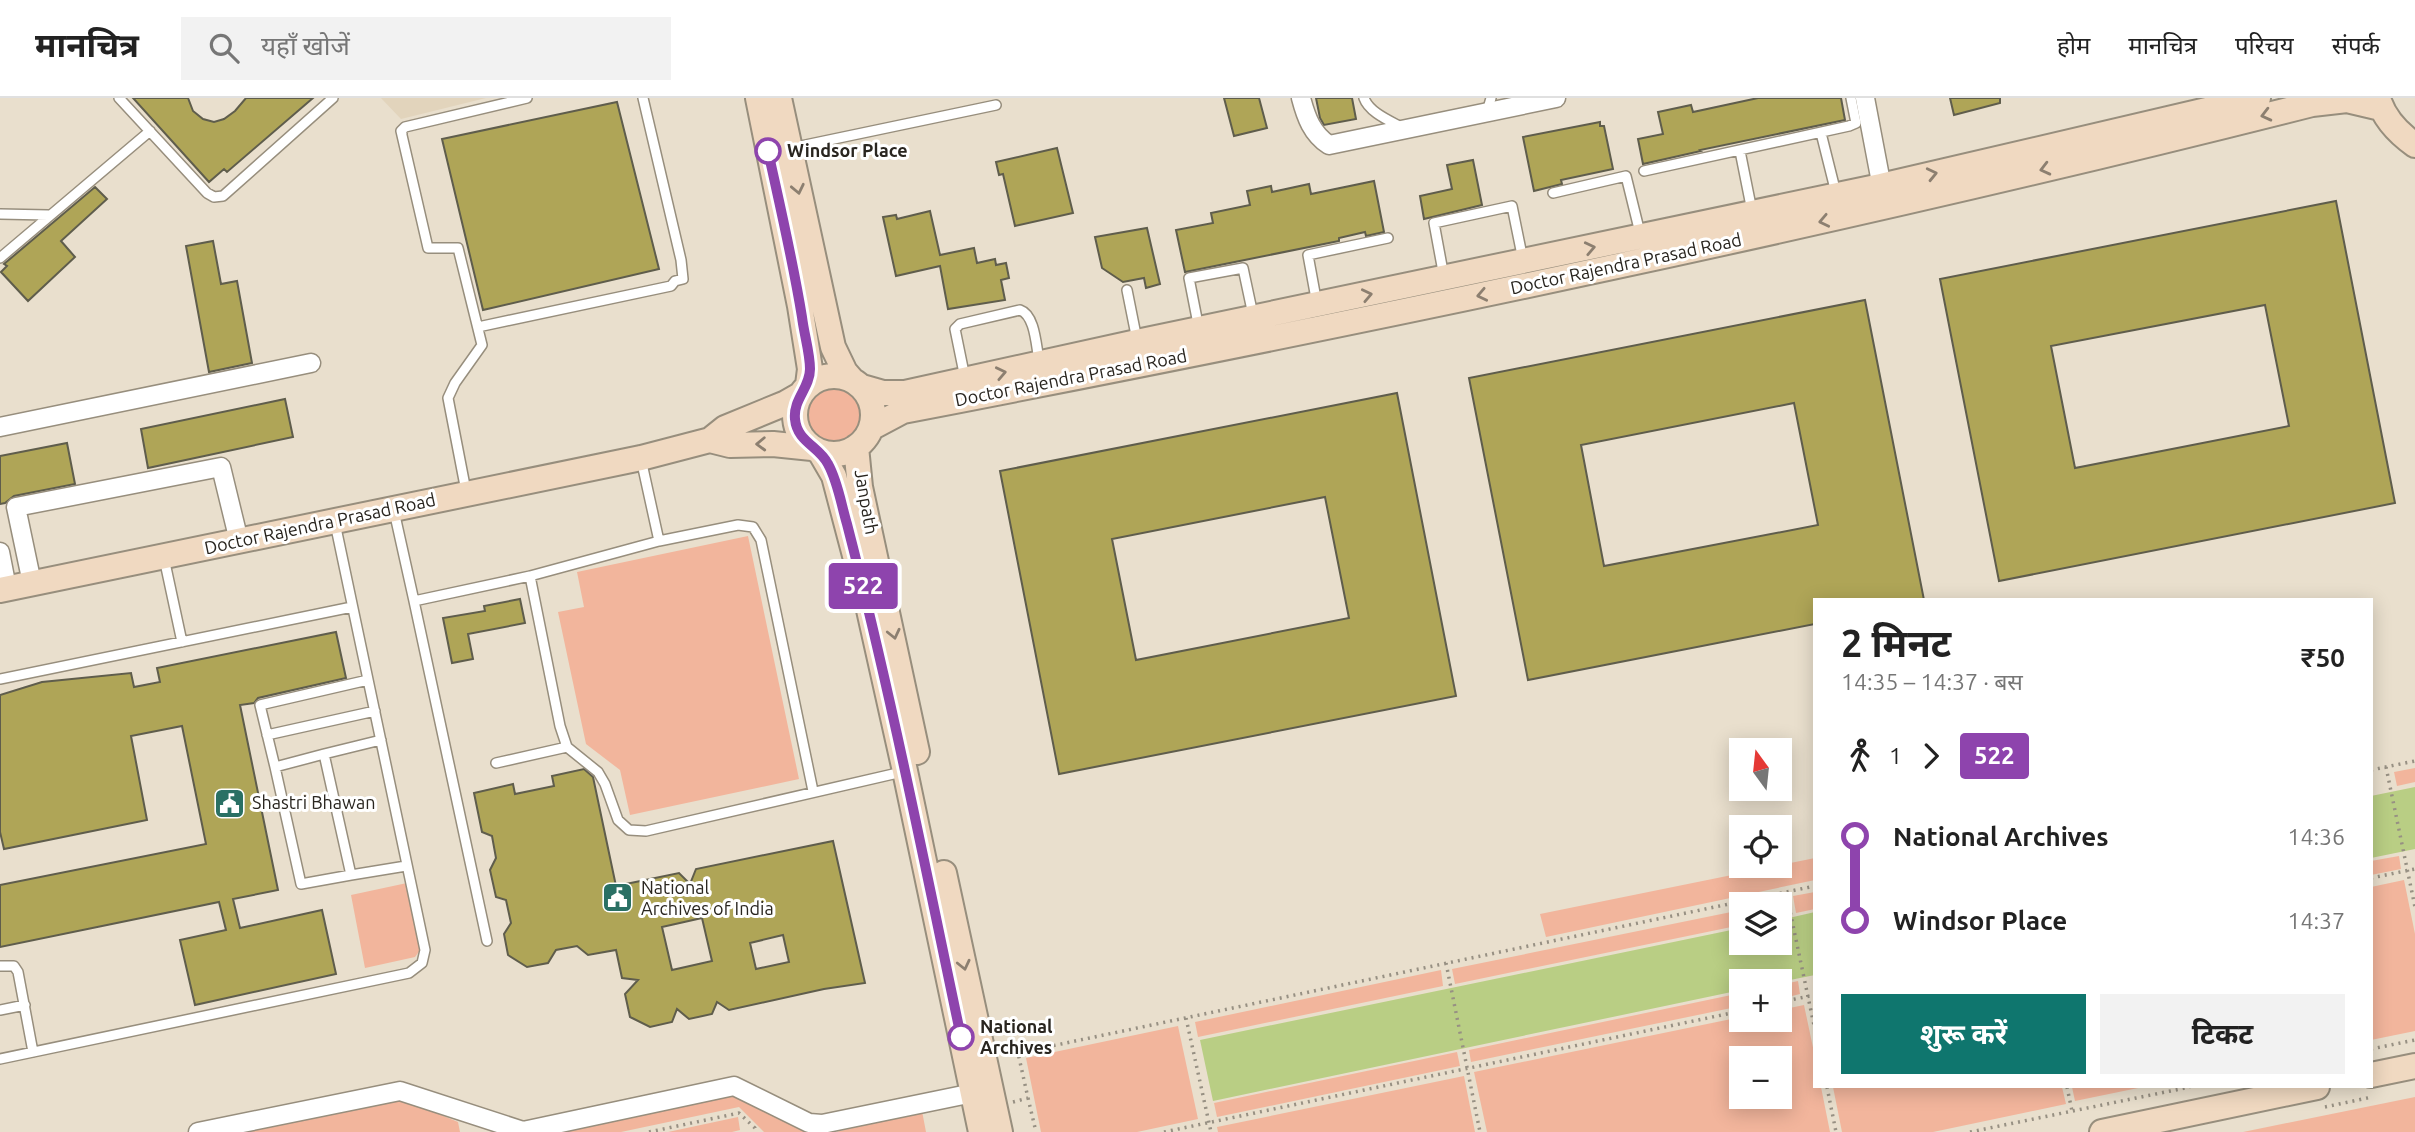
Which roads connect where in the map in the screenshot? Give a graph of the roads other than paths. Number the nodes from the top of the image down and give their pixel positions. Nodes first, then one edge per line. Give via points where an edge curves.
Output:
1 (119, 98) edge
2 (333, 98) edge
3 (527, 98) edge
4 (643, 98) edge
5 (758, 98) edge
6 (779, 98) edge
7 (1301, 98) edge
8 (1364, 98) edge
9 (1556, 98) edge
10 (1851, 98) edge
11 (1865, 98) edge
12 (2258, 98) edge
13 (1535, 101) edge
14 (2380, 103) edge
15 (996, 104) dead end
16 (1489, 105) edge
17 (1405, 130) junction
18 (150, 131) junction
19 (1821, 133) junction
20 (2415, 145) edge
21 (790, 149) junction
22 (1740, 151) junction
23 (1644, 171) dead end
24 (1553, 194) dead end
25 (1836, 195) junction
26 (1884, 197) junction
27 (0, 214) edge
28 (1752, 214) junction
29 (48, 215) junction
30 (1641, 237) junction
31 (1388, 238) dead end
32 (0, 258) edge
33 (1523, 262) junction
34 (1445, 279) junction
35 (1126, 290) dead end
36 (1318, 306) junction
37 (1254, 319) junction
38 (478, 327) junction
39 (1199, 330) junction
40 (1137, 342) junction
41 (312, 363) dead end
42 (1040, 364) junction
43 (965, 380) junction
44 (857, 383) junction
45 (804, 390) junction
46 (0, 427) edge
47 (872, 428) junction
48 (709, 440) junction
49 (856, 447) junction
50 (816, 450) junction
51 (641, 458) junction
52 (467, 494) junction
53 (394, 509) junction
54 (334, 522) junction
55 (239, 541) junction
56 (659, 541) junction
57 (0, 552) edge
58 (163, 556) junction
59 (530, 576) junction
60 (32, 583) junction
61 (4, 589) edge
62 (414, 601) junction
63 (352, 607) junction
64 (182, 642) junction
65 (0, 679) edge
66 (368, 680) junction
67 (375, 712) junction
68 (267, 735) junction
69 (381, 740) junction
70 (568, 747) junction
71 (324, 754) junction
72 (496, 763) dead end
73 (275, 767) junction
74 (905, 771) junction
75 (813, 791) junction
76 (406, 866) junction
77 (351, 875) junction
78 (487, 941) dead end
79 (0, 966) edge
80 (25, 1005) junction
81 (0, 1010) edge
82 (33, 1052) junction
83 (0, 1059) edge
84 (2415, 1066) edge
85 (2373, 1075) edge
86 (2312, 1088) edge
87 (973, 1093) junction
88 (198, 1132) edge
89 (981, 1132) edge
90 (1000, 1132) edge
91 (2102, 1132) edge

1 - 18 lane
2 - 18 lane via 222,196 207,193
3 - 38 lane via 405,127 402,133 428,248 458,248
4 - 38 lane via 683,279 671,286
5 - 45 main road via 810,369
6 - 21 main road
7 - 17 street via 1312,129 1329,145
8 - 17 lane via 1379,115
9 - 13 street
10 - 19 lane via 1856,123
11 - 26 street
26 -> 12 main road, Doctor Rajendra Prasad Road
13 - 16 street
14 - 20 main road via 2398,133
14 -> 26 main road, Doctor Rajendra Prasad Road via 2312,104
15 - 21 lane
16 - 17 street
18 - 29 lane
19 - 22 lane
19 - 25 lane
21 -> 44 main road via 833,347 845,372
22 - 23 lane
22 - 28 lane
24 - 30 lane via 1626,176
25 - 26 main road, Doctor Rajendra Prasad Road
25 - 28 main road, Doctor Rajendra Prasad Road
26 -> 47 main road, Doctor Rajendra Prasad Road via 1300,334 903,411
27 - 29 lane
28 - 30 main road, Doctor Rajendra Prasad Road
29 - 32 lane
33 -> 30 main road, Doctor Rajendra Prasad Road
31 - 36 lane via 1308,255
33 - 34 main road, Doctor Rajendra Prasad Road
33 - 34 lane via 1511,206 1473,214 1434,223
36 -> 34 main road, Doctor Rajendra Prasad Road
35 - 40 lane
36 - 37 main road, Doctor Rajendra Prasad Road
37 - 39 main road, Doctor Rajendra Prasad Road
37 - 39 lane via 1243,268 1189,278
38 - 52 lane via 482,345 448,398
39 - 40 main road, Doctor Rajendra Prasad Road
40 - 42 main road, Doctor Rajendra Prasad Road
41 - 46 street
43 -> 42 main road, Doctor Rajendra Prasad Road
42 - 43 lane via 1030,317 1020,310 955,329
43 - 44 main road, Doctor Rajendra Prasad Road via 905,393 883,393
44 - 45 main road via 829,376
44 - 47 main road via 873,406
45 - 48 main road
45 - 50 main road via 794,418 797,430
47 - 49 main road
50 -> 48 main road
48 - 51 main road, Doctor Rajendra Prasad Road
49 - 50 main road via 839,454
49 -> 90 main road, Janpath via 860,487
50 - 74 main road, Janpath via 834,476
51 - 52 main road, Doctor Rajendra Prasad Road
51 - 56 lane
52 - 53 main road, Doctor Rajendra Prasad Road
53 - 54 main road, Doctor Rajendra Prasad Road
53 - 62 lane
54 - 55 main road, Doctor Rajendra Prasad Road
54 - 63 lane
55 - 58 main road, Doctor Rajendra Prasad Road
55 - 60 street via 221,467 30,504 16,507
56 - 59 lane
56 - 75 lane via 738,525 753,527 761,540
57 - 61 street
58 - 60 main road, Doctor Rajendra Prasad Road
58 - 64 lane
59 - 62 lane
59 - 70 lane
60 - 61 main road, Doctor Rajendra Prasad Road
62 - 78 lane
63 - 64 lane
63 - 66 lane
64 - 65 lane
66 - 67 lane
66 - 68 lane via 260,705
67 - 68 lane
67 - 69 lane
68 - 73 lane
69 - 71 lane
69 - 76 lane
70 - 72 lane
70 - 75 lane via 598,772 618,820 629,830 646,831
71 - 73 lane
71 - 77 lane
73 - 77 lane via 301,884
74 - 75 lane
74 - 87 main road, Janpath via 927,853
76 - 77 lane
76 - 82 lane via 425,950 422,963 409,972
79 - 80 lane via 13,965 18,972
80 - 81 lane
80 - 82 lane
82 - 83 lane
84 - 85 main road
86 - 91 main road
87 - 88 street via 822,1124 809,1123 734,1086 523,1131 400,1091
87 - 89 main road, Janpath

